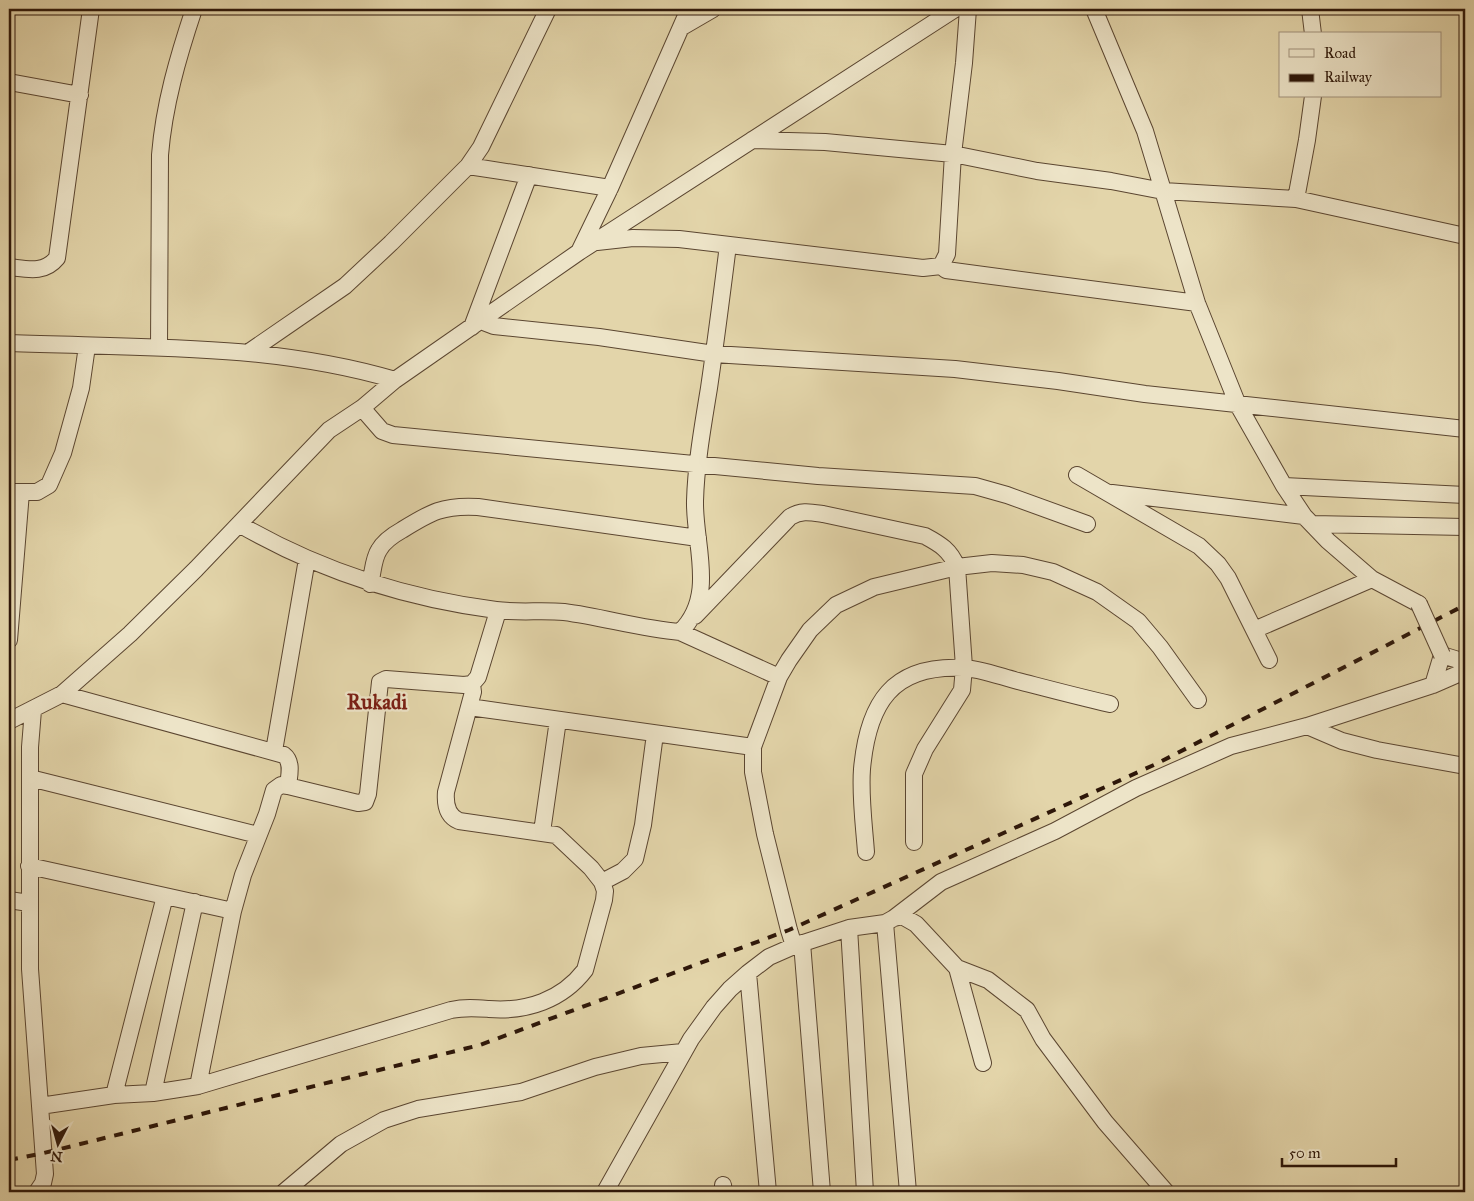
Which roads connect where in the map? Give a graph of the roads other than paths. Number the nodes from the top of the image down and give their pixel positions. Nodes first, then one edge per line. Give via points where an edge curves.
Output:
1 (91, 9) edge
2 (194, 9) edge
3 (548, 9) edge
4 (689, 9) edge
5 (713, 9) edge
6 (955, 9) edge
7 (968, 9) edge
8 (1094, 9) edge
9 (1310, 9) edge
10 (682, 27) junction
11 (1313, 32) edge
12 (9, 82) edge
13 (80, 95) junction
14 (1313, 98) edge
15 (752, 140) junction
16 (953, 154) junction
17 (468, 166) junction
18 (529, 175) junction
19 (610, 188) junction
20 (1163, 191) junction
21 (1296, 199) junction
22 (1465, 236) edge
23 (594, 242) junction
24 (728, 245) junction
25 (579, 252) junction
26 (941, 266) junction
27 (9, 267) edge
28 (1197, 303) junction
29 (476, 324) junction
30 (9, 343) edge
31 (87, 346) junction
32 (159, 348) junction
33 (249, 352) junction
34 (714, 354) junction
35 (395, 380) junction
36 (1238, 405) junction
37 (362, 408) junction
38 (1465, 429) edge
39 (698, 464) junction
40 (1077, 475) dead end
41 (1284, 486) junction
42 (15, 492) edge
43 (1106, 492) junction
44 (1465, 496) edge
45 (1308, 520) junction
46 (239, 524) junction
47 (1088, 524) dead end
48 (1465, 527) edge
49 (698, 538) junction
50 (307, 559) junction
51 (956, 567) junction
52 (1372, 579) junction
53 (370, 584) junction
54 (498, 611) junction
55 (692, 619) junction
56 (1254, 630) junction
57 (680, 632) junction
58 (9, 640) edge
59 (1442, 655) junction
60 (1269, 660) dead end
61 (1465, 662) edge
62 (964, 668) junction
63 (1465, 671) edge
64 (779, 677) junction
65 (472, 684) junction
66 (1433, 685) junction
67 (62, 694) junction
68 (1198, 700) dead end
69 (1110, 704) dead end
70 (470, 707) junction
71 (32, 710) junction
72 (558, 720) junction
73 (9, 721) edge
74 (1307, 726) junction
75 (655, 734) junction
76 (752, 747) junction
77 (274, 751) junction
78 (1465, 766) edge
79 (30, 778) junction
80 (288, 786) junction
81 (542, 832) junction
82 (258, 835) junction
83 (914, 842) dead end
84 (866, 852) dead end
85 (29, 866) junction
86 (602, 882) junction
87 (165, 896) junction
88 (9, 900) edge
89 (195, 902) junction
90 (29, 903) junction
91 (233, 911) junction
92 (889, 920) junction
93 (849, 928) junction
94 (798, 945) junction
95 (957, 968) junction
96 (748, 973) junction
97 (684, 1052) junction
98 (983, 1063) dead end
99 (198, 1086) junction
100 (153, 1093) junction
101 (114, 1095) junction
102 (40, 1106) junction
103 (38, 1192) edge
104 (284, 1192) edge
105 (605, 1192) edge
106 (768, 1192) edge
107 (822, 1192) edge
108 (865, 1192) edge
109 (908, 1192) edge
110 (1166, 1192) edge

1 - 13 street
2 - 32 street via 177,61 162,127
3 - 17 street
4 - 10 street
5 - 10 street
6 - 15 street
7 - 16 street
8 - 20 street via 1145,131
9 - 11 street
10 - 19 street
12 - 13 street
13 - 27 street via 57,258 44,269
14 - 21 street
15 - 16 street via 824,142
15 - 23 street
16 - 20 street
16 - 26 street via 947,254
17 - 18 street
17 - 33 street via 345,286
18 - 19 street
18 - 29 street
19 - 25 street
20 - 21 street
20 - 28 street
21 - 22 street
23 - 24 street via 679,238
23 - 25 street
24 - 26 street via 923,268
24 - 34 street
25 - 29 street
26 - 28 street via 946,270
28 - 36 street
29 - 34 street via 600,337
29 - 35 street
30 - 31 street
31 - 32 street
31 - 42 street via 81,388 64,453 49,485 37,492
32 - 33 street
33 - 35 street via 358,369
34 - 36 street via 955,369
34 - 39 street
35 - 37 street
36 - 38 street
36 - 41 street
37 - 39 street via 382,431 393,435
37 - 46 street via 329,430
39 - 47 street via 975,486
39 - 49 street via 695,502
40 - 43 street
41 - 44 street
41 - 45 street
42 - 58 street
43 - 45 street
43 - 56 street via 1199,546 1228,578
45 - 48 street
45 - 52 street
46 - 50 street
46 - 67 street via 130,634
49 - 53 street via 478,507 446,508 429,513 382,544
49 - 55 street via 702,561 700,593
50 - 53 street
50 - 77 street
51 - 55 street via 952,555 925,536 809,511 798,512
51 - 62 street
51 - 64 street via 874,587 836,605 810,630
51 - 68 street via 992,563 1023,565 1053,572 1097,592 1138,621
52 - 56 street
52 - 59 street, bridge via 1419,604
53 - 54 street via 424,598
54 - 57 street via 564,612
54 - 65 street via 478,677
55 - 57 street
56 - 60 street
57 - 64 street
59 - 61 street
59 - 66 street
62 - 69 street
62 - 83 street via 962,690 925,749 914,774
62 - 84 street via 920,672 899,681 872,717 862,771
63 - 66 street
64 - 76 street
65 - 70 street via 474,692
65 - 80 street via 386,679 380,682 365,802
66 - 74 street
67 - 71 street
67 - 77 street
70 - 72 street
70 - 81 street via 446,792 449,814 459,821
71 - 73 street
71 - 79 street
72 - 75 street
72 - 81 street
74 - 78 street via 1342,741 1377,750
74 - 92 street via 1230,746 1136,788 1056,830 942,882
75 - 76 street
75 - 86 street via 643,825 635,859 623,871
76 - 94 street via 753,772 765,834 789,930
77 - 80 street via 288,758
79 - 82 street
79 - 85 street
80 - 82 street via 281,785 274,790
81 - 86 street via 561,839
82 - 91 street
85 - 87 street
85 - 90 street
86 - 99 street via 604,900 585,970 551,999 519,1009 473,1007 451,1010
87 - 89 street
87 - 101 street
88 - 90 street
89 - 91 street
89 - 100 street
90 - 102 street via 30,969
91 - 99 street
92 - 93 street
92 - 95 street via 902,916 916,924
92 - 109 street
93 - 94 street
93 - 108 street
94 - 96 street via 769,957
94 - 107 street
95 - 98 street
95 - 110 street via 988,980 1027,1010 1043,1039 1105,1122
96 - 97 street via 714,1007
96 - 106 street
97 - 104 street via 641,1056 595,1067 521,1092 418,1109 384,1120 341,1144
97 - 105 street
99 - 100 street
100 - 101 street
101 - 102 street
102 - 103 street via 45,1174

